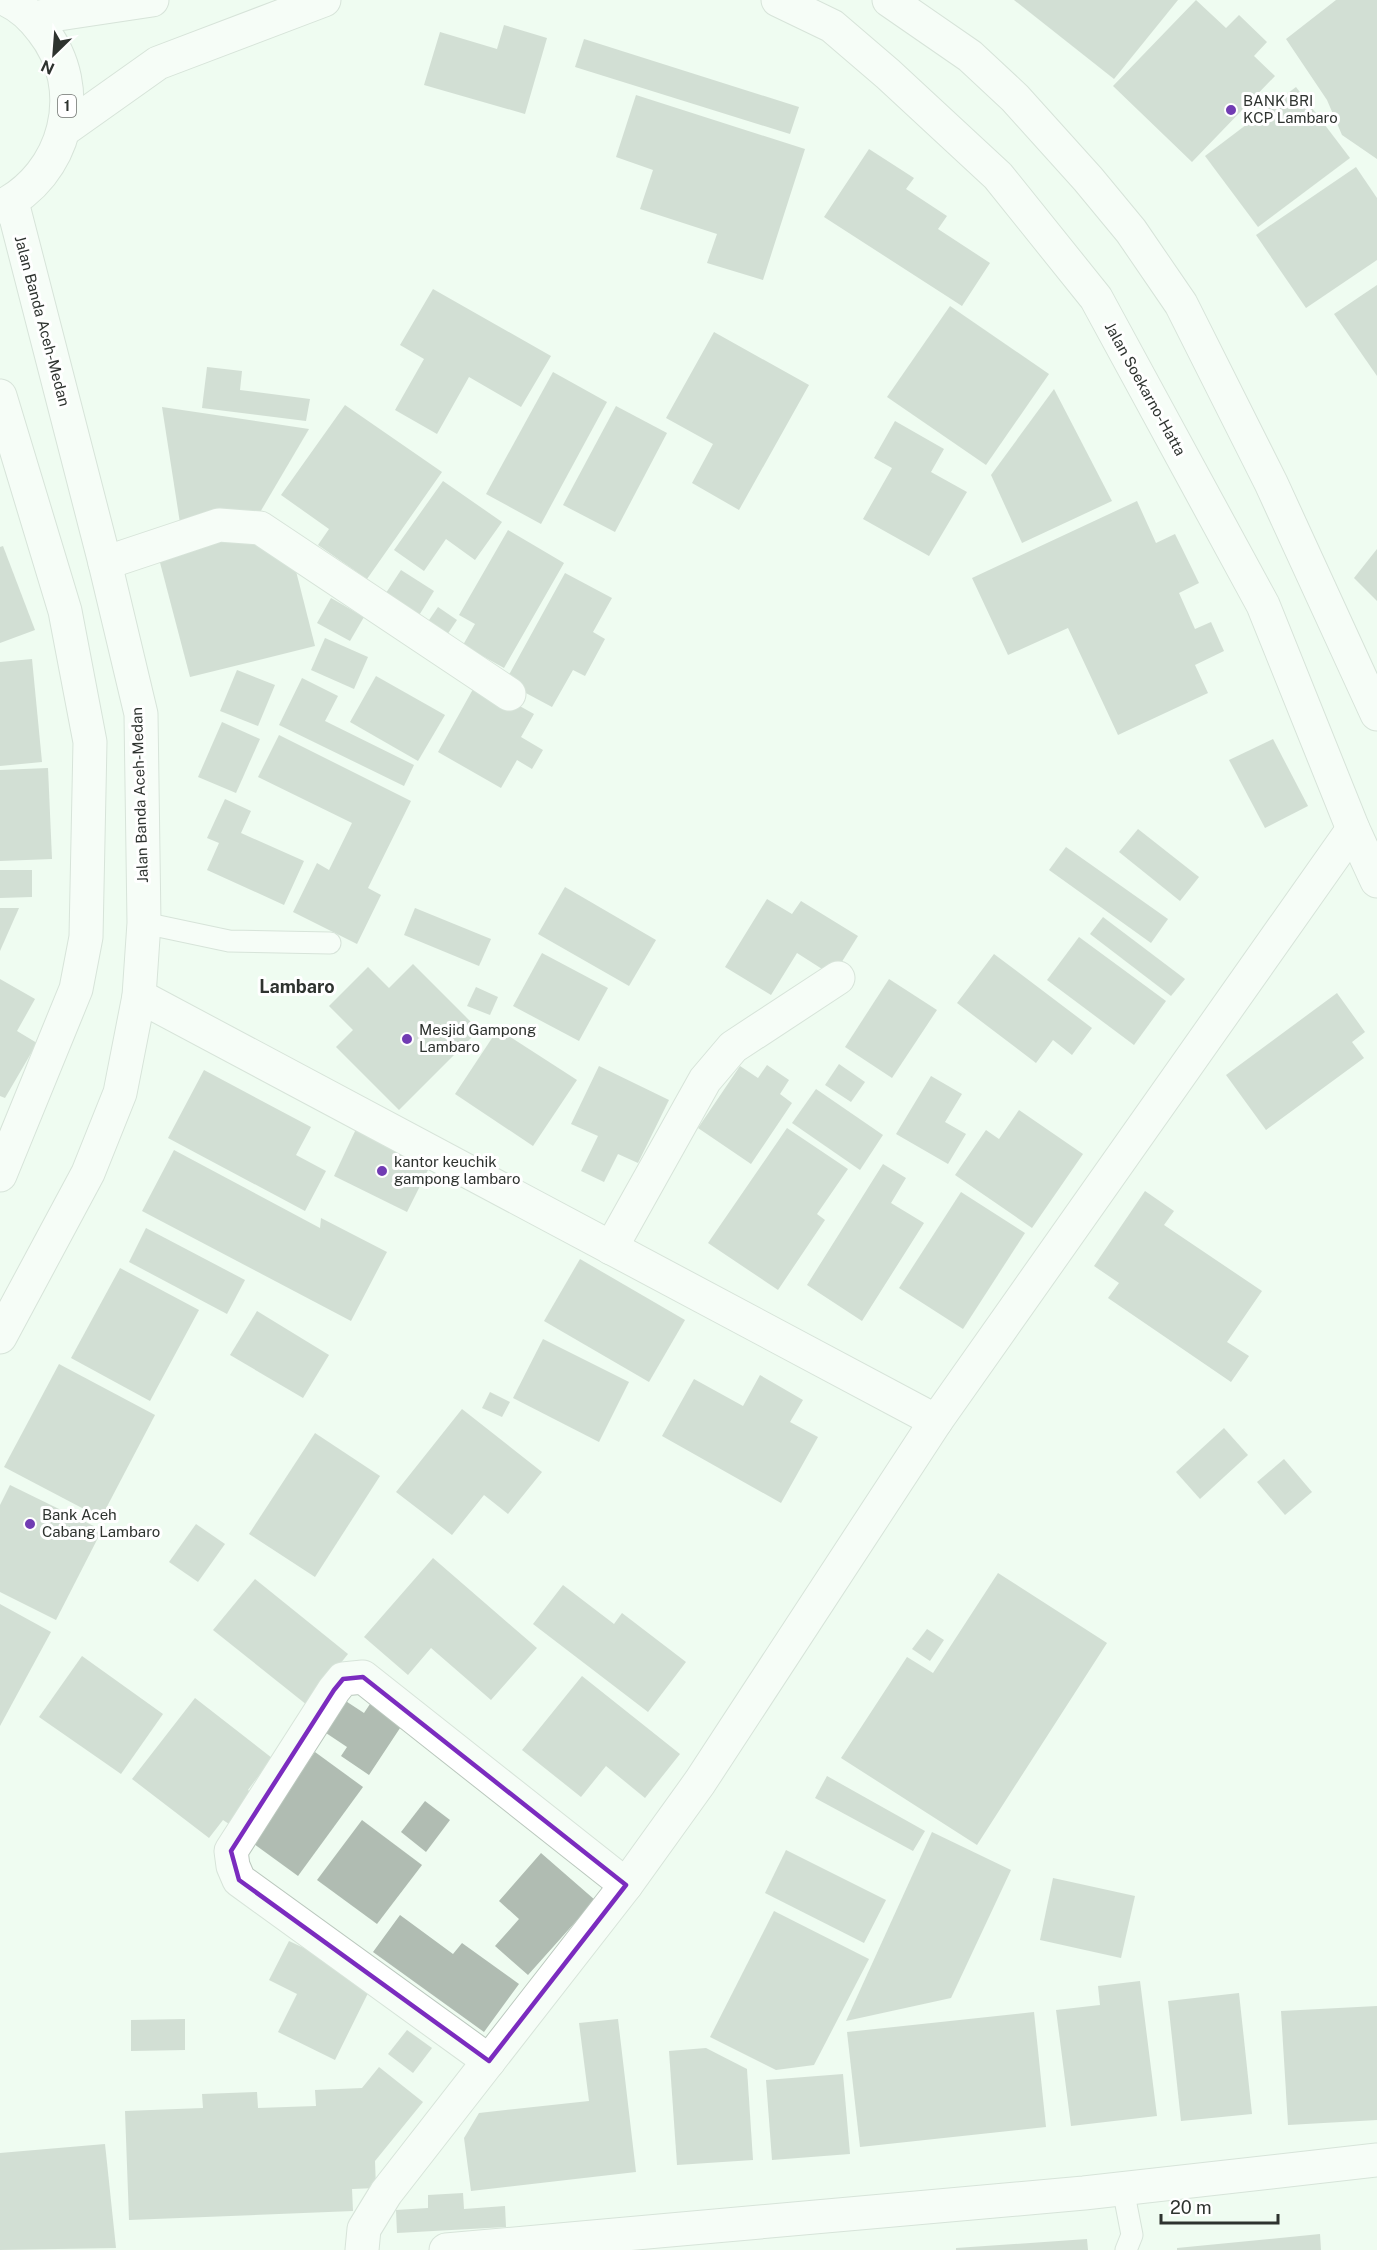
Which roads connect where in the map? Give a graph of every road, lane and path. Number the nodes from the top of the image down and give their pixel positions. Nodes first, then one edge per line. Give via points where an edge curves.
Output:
1 (152, 0) edge
2 (324, 0) edge
3 (778, 0) edge
4 (889, 0) edge
5 (20, 9) edge
6 (65, 129) junction
7 (6, 204) edge
8 (0, 396) edge
9 (105, 563) junction
10 (510, 694) dead end
11 (1377, 714) edge
12 (1353, 829) junction
13 (1377, 880) edge
14 (144, 923) junction
15 (330, 943) dead end
16 (838, 978) dead end
17 (139, 996) junction
18 (0, 1175) edge
19 (611, 1248) junction
20 (0, 1337) edge
21 (936, 1420) junction
22 (626, 1885) junction
23 (489, 2061) junction
24 (1377, 2160) edge
25 (1123, 2189) junction
26 (362, 2250) edge
27 (446, 2250) edge
28 (1126, 2250) edge

1 - 5 main road
2 - 6 main road via 158,63
3 - 12 main road, Jalan Soekarno-Hatta via 832,26 998,176 1096,298 1263,605
4 - 11 main road via 970,56 1015,98 1131,231 1186,315 1271,483
5 - 6 main road, 1 via 51,42 63,69 68,99
6 - 7 main road, 1 via 54,158 36,182
7 - 9 main road, Jalan Banda Aceh-Medan
8 - 18 main road via 65,611 90,742 86,937 76,989
9 - 10 main road via 219,525 260,528
9 - 14 main road, Jalan Banda Aceh-Medan via 141,714
12 - 13 main road, Jalan Soekarno-Hatta
12 - 21 main road
14 - 15 lane via 229,941
14 - 17 main road, Jalan Banda Aceh-Medan
16 - 19 main road via 734,1047 705,1080
17 - 19 main road
17 - 20 main road, Jalan Banda Aceh-Medan via 120,1093 92,1163
19 - 21 main road
21 - 22 main road via 700,1782
22 - 23 main road
22 - 23 main road via 363,1677 343,1679 334,1689 231,1851 233,1866 239,1880
23 - 26 main road via 386,2193 364,2229
24 - 25 main road
25 - 27 main road
25 - 28 lane via 1132,2235

